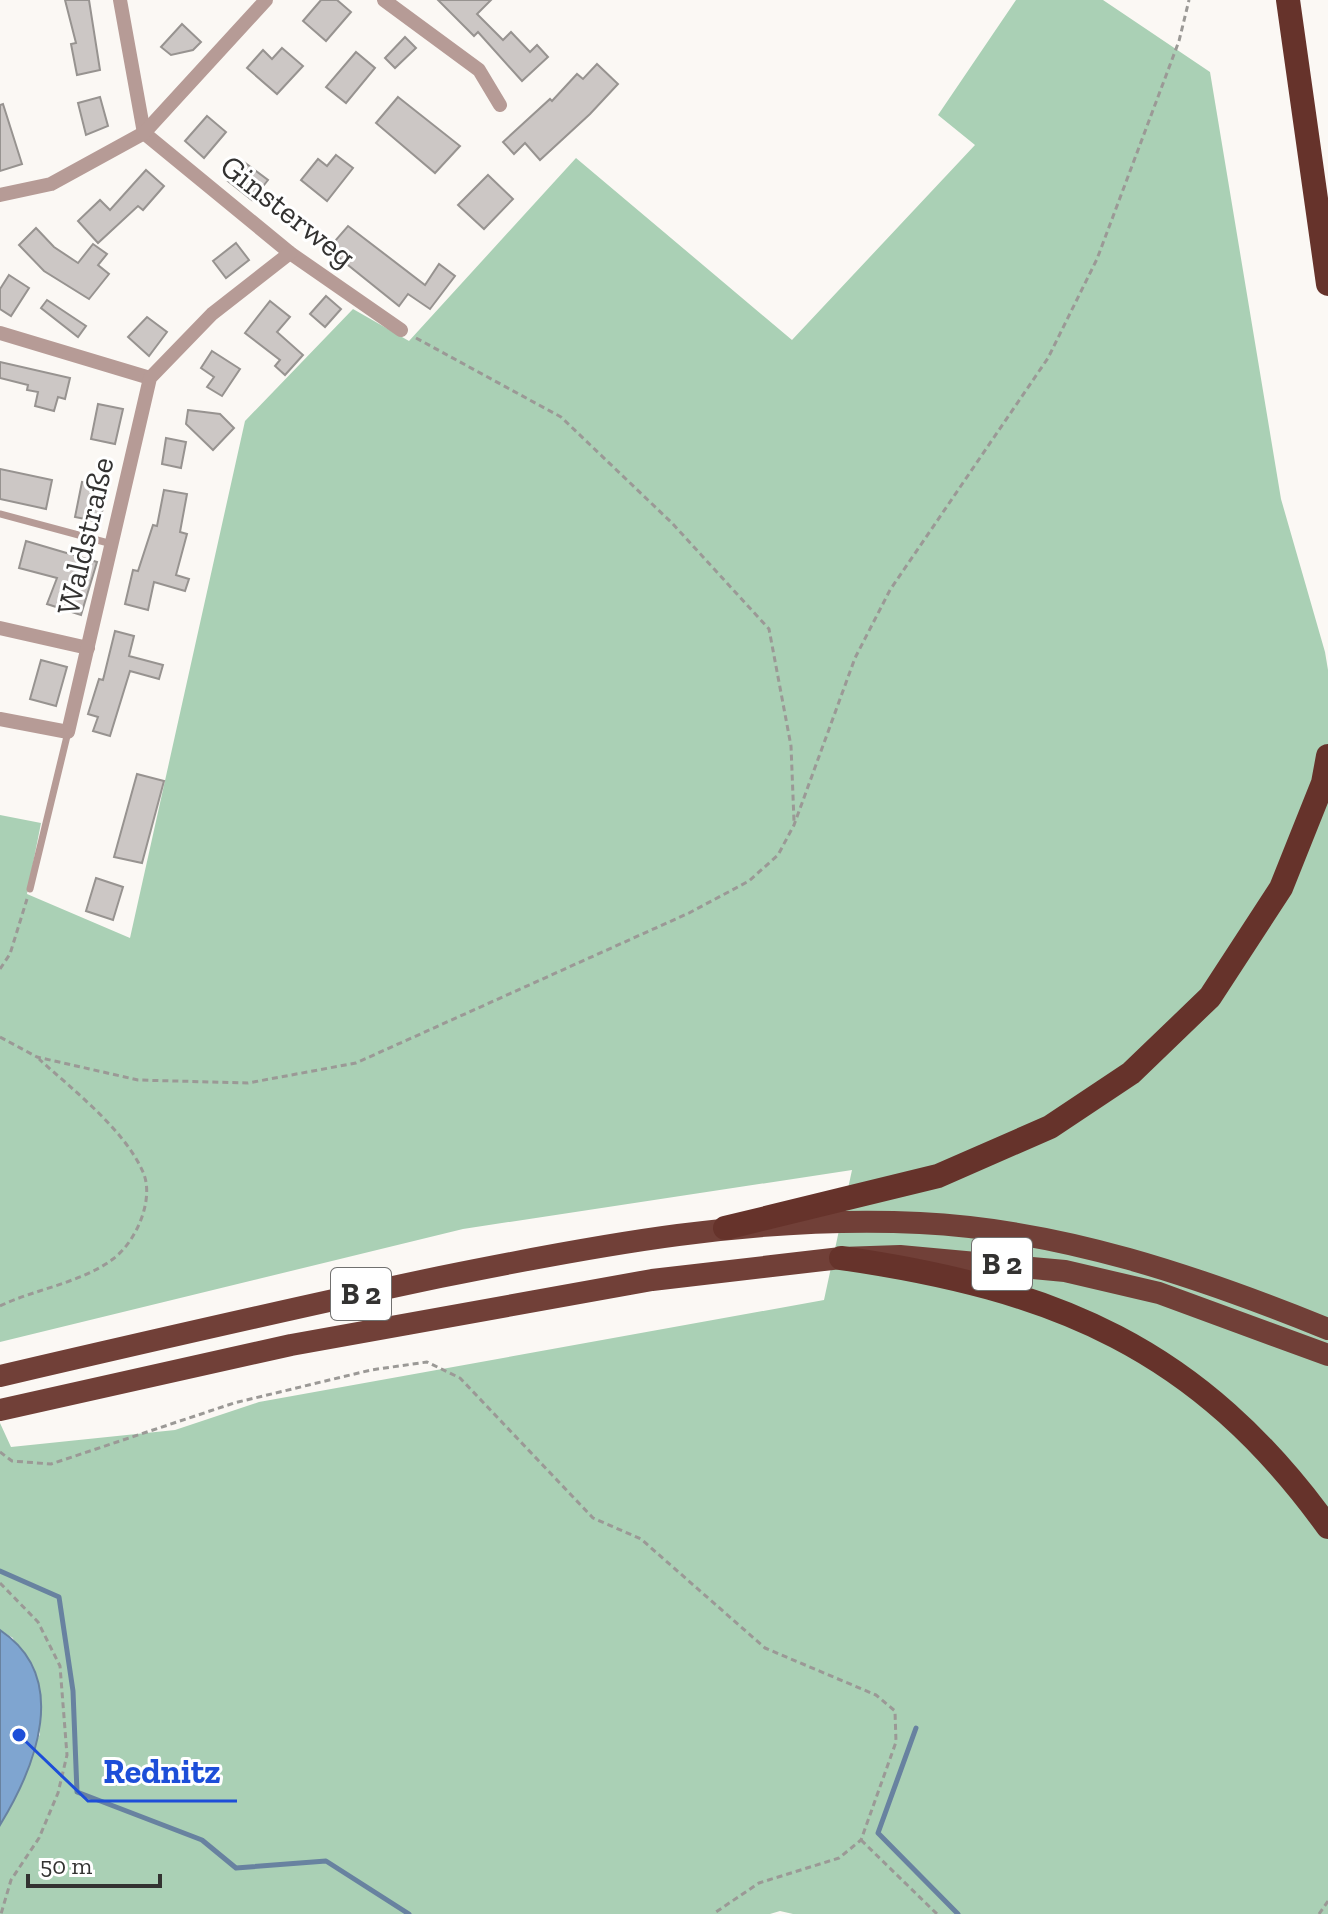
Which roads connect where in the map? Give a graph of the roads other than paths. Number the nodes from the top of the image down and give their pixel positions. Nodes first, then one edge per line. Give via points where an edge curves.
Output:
1 (120, 0) edge
2 (266, 0) edge
3 (384, 0) edge
4 (1288, 0) edge
5 (500, 105) dead end
6 (144, 133) junction
7 (0, 195) edge
8 (290, 253) junction
9 (1328, 284) edge
10 (401, 330) road end
11 (0, 333) edge
12 (150, 378) junction
13 (0, 514) edge
14 (114, 545) junction
15 (0, 628) edge
16 (88, 648) junction
17 (0, 719) edge
18 (68, 732) junction
19 (1328, 756) edge
20 (30, 889) road end
21 (725, 1228) junction
22 (841, 1258) junction
23 (1328, 1329) edge
24 (1328, 1355) edge
25 (0, 1376) edge
26 (3, 1409) edge
27 (1328, 1527) edge

1 - 6 street
2 - 6 street
3 - 5 street via 479,70
4 - 9 highway
6 - 7 street via 51,184
6 - 8 street, Ginsterweg
8 - 10 street, Ginsterweg
8 - 12 street via 212,314
11 - 12 street
12 - 14 street, Waldstraße
13 - 14 lane
14 - 16 street, Waldstraße
15 - 16 street
16 - 18 street, Waldstraße
17 - 18 street
18 - 20 lane, Waldstraße
19 - 21 highway via 1323,783 1281,888 1210,997 1131,1073 1050,1127 938,1176
21 - 23 highway, B 2 via 922,1223 1050,1240 1149,1263
21 - 25 highway, B 2 via 506,1264
22 - 24 highway, B 2 via 900,1256 1065,1271 1159,1293
22 - 26 highway, B 2 via 573,1294 291,1345
22 - 27 highway via 963,1278 1072,1314 1139,1348 1238,1423

